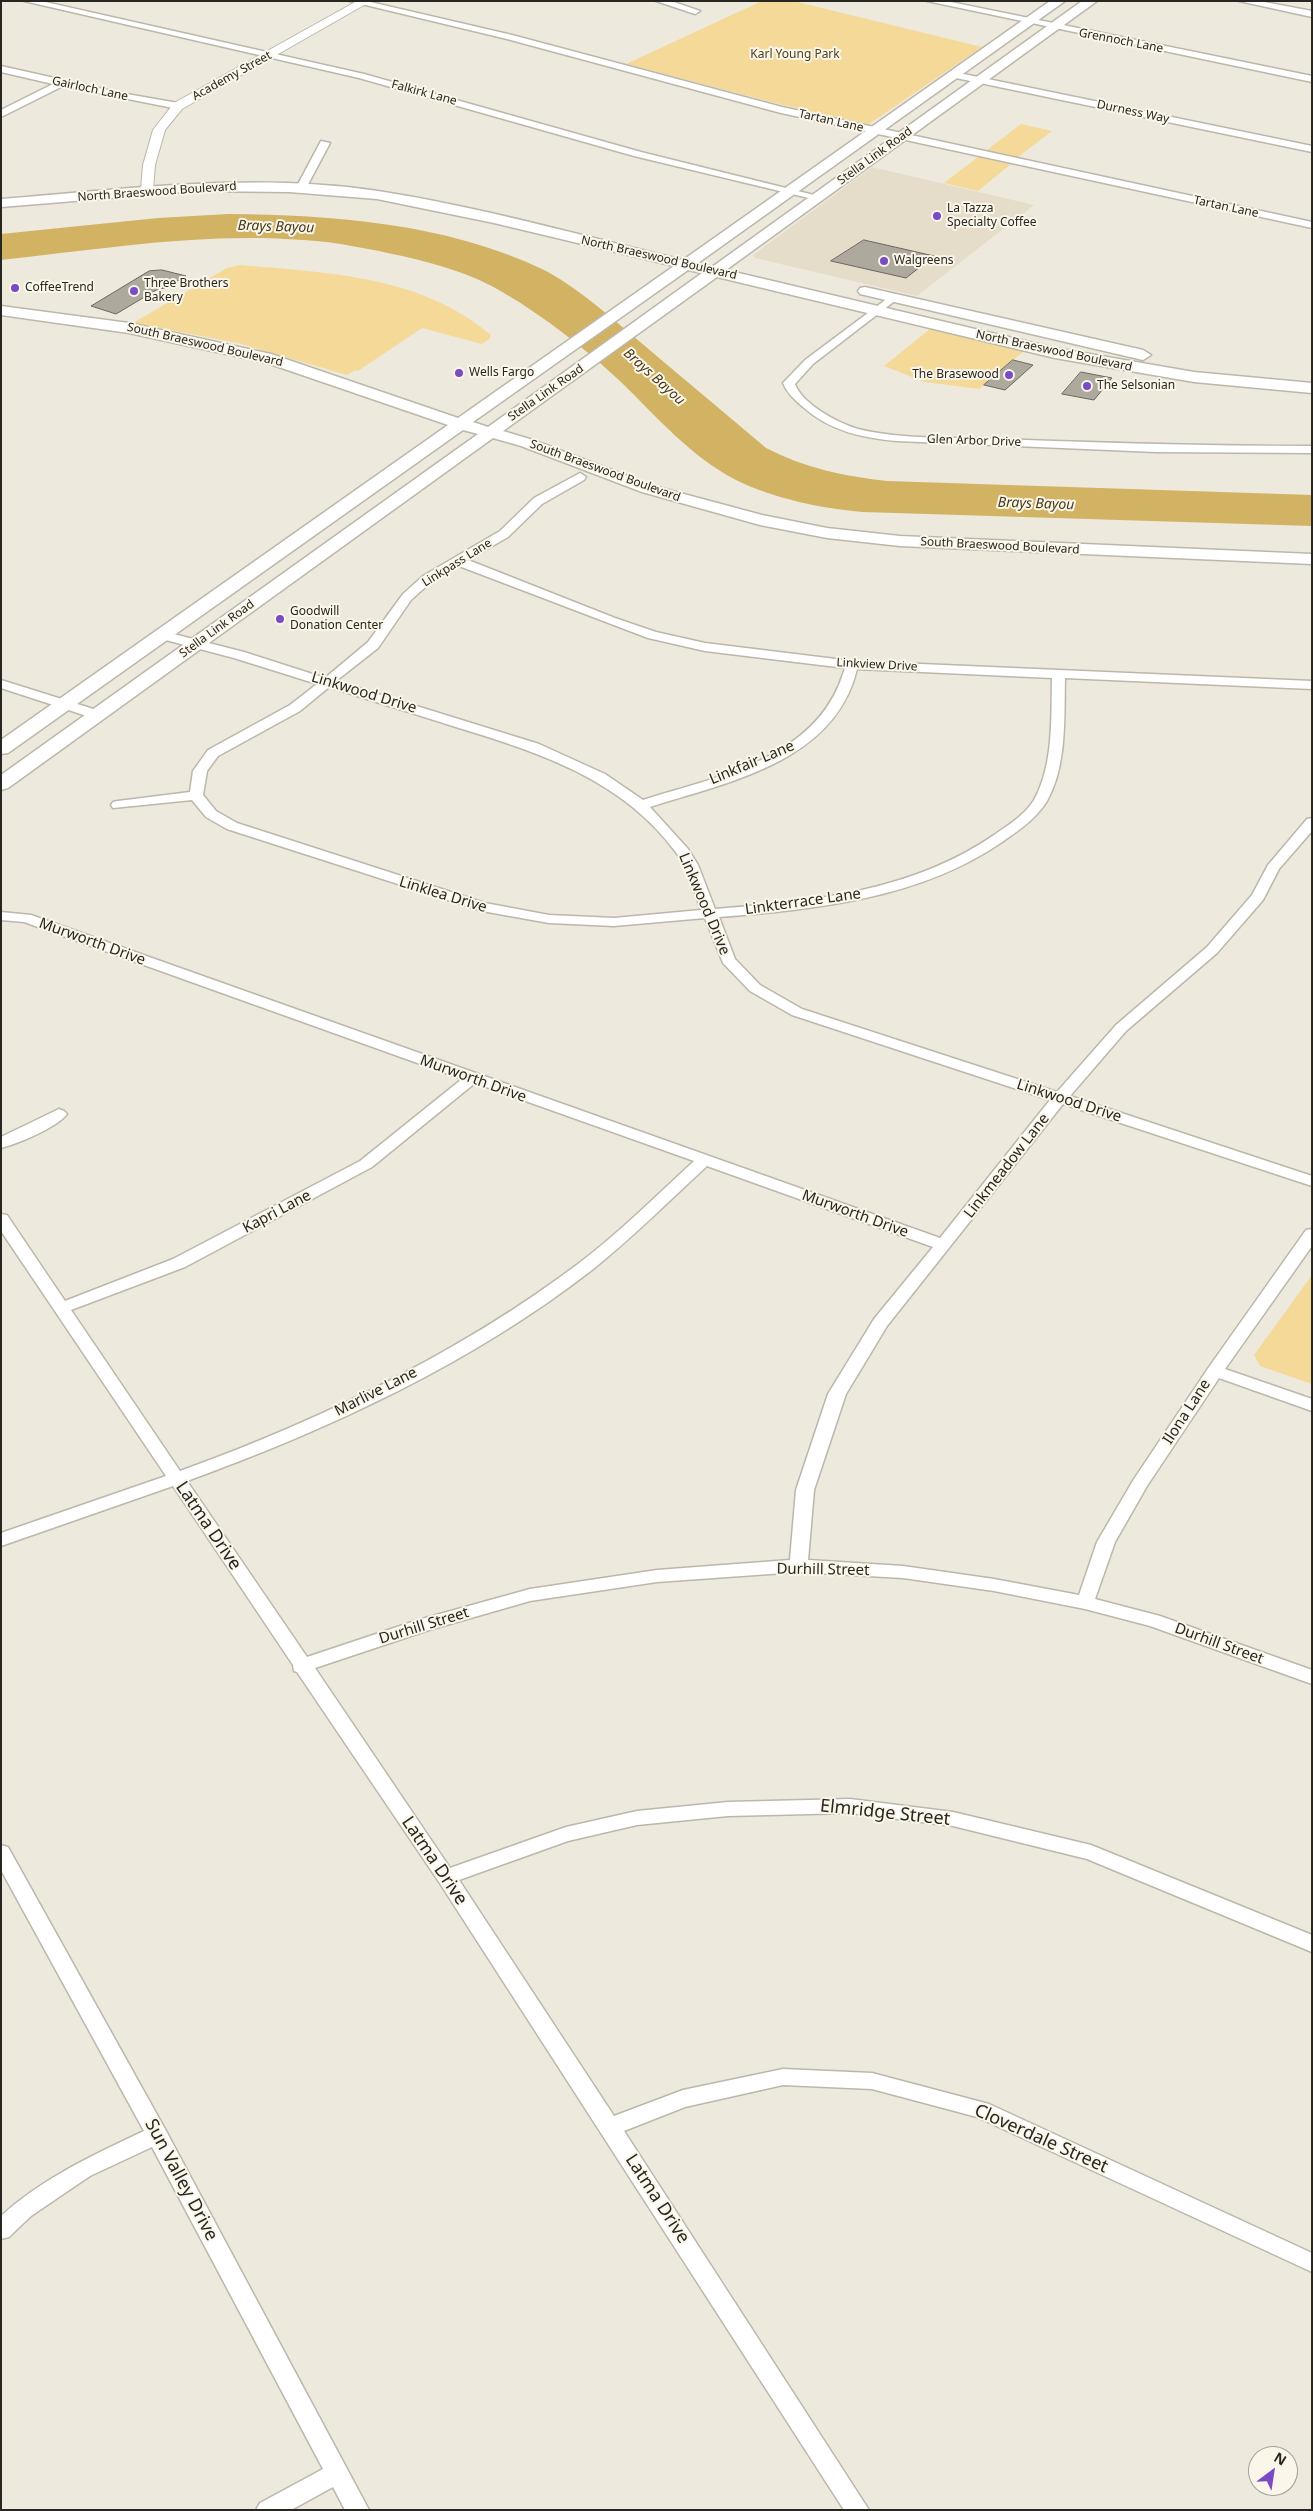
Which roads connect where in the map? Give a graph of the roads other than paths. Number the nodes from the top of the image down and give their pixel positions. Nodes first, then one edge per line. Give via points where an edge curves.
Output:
1 (28, 1) edge
2 (660, 1) edge
3 (931, 1) edge
4 (1058, 1) edge
5 (1091, 1) edge
6 (1244, 1) edge
7 (360, 2) edge
8 (695, 11) dead end
9 (1312, 14) edge
10 (1028, 22) junction
11 (1054, 28) junction
12 (269, 55) junction
13 (1, 69) edge
14 (954, 75) junction
15 (1312, 79) edge
16 (981, 80) junction
17 (61, 83) junction
18 (178, 106) junction
19 (1, 114) edge
20 (874, 131) junction
21 (902, 137) junction
22 (325, 143) dead end
23 (1312, 149) edge
24 (303, 184) junction
25 (147, 186) junction
26 (789, 191) junction
27 (1, 192) edge
28 (817, 197) junction
29 (1, 203) edge
30 (510, 208) junction
31 (538, 215) dead end
32 (494, 219) junction
33 (1312, 226) edge
34 (702, 253) junction
35 (687, 257) junction
36 (732, 260) junction
37 (746, 264) dead end
38 (716, 271) junction
39 (854, 289) dead end
40 (892, 298) junction
41 (1, 310) edge
42 (876, 310) junction
43 (1, 324) edge
44 (202, 342) junction
45 (188, 351) junction
46 (1224, 367) junction
47 (1312, 376) edge
48 (1235, 382) junction
49 (1312, 388) edge
50 (359, 389) junction
51 (343, 394) junction
52 (456, 427) junction
53 (486, 436) junction
54 (1312, 450) edge
55 (580, 477) junction
56 (1312, 559) edge
57 (458, 562) junction
58 (261, 565) junction
59 (1312, 571) edge
60 (293, 575) junction
61 (162, 635) junction
62 (198, 643) junction
63 (852, 665) junction
64 (1059, 674) junction
65 (328, 682) junction
66 (1, 684) edge
67 (1312, 685) edge
68 (64, 704) junction
69 (98, 715) junction
70 (1, 749) edge
71 (1, 784) edge
72 (196, 795) junction
73 (118, 805) dead end
74 (641, 805) junction
75 (1312, 822) edge
76 (710, 914) junction
77 (1, 916) edge
78 (471, 1078) junction
79 (1061, 1098) junction
80 (60, 1114) dead end
81 (1, 1144) edge
82 (704, 1160) junction
83 (1312, 1182) edge
84 (1, 1219) edge
85 (1312, 1234) edge
86 (944, 1245) junction
87 (62, 1308) junction
88 (1214, 1371) junction
89 (1312, 1405) edge
90 (177, 1479) junction
91 (1, 1540) edge
92 (798, 1566) junction
93 (1085, 1603) junction
94 (301, 1666) junction
95 (1312, 1677) edge
96 (3, 1857) edge
97 (446, 1877) junction
98 (1312, 1944) edge
99 (610, 2127) junction
100 (157, 2134) junction
101 (1, 2230) edge
102 (1312, 2264) edge
103 (338, 2473) junction
104 (268, 2510) edge
105 (357, 2510) edge
106 (858, 2510) edge

1 - 12 street, Falkirk Lane
2 - 8 street
3 - 10 street, Grennoch Lane
4 - 10 main road, Stella Link Road
5 - 11 main road, Stella Link Road
6 - 9 street
7 - 12 street, Academy Street
7 - 20 street, Tartan Lane
10 - 11 street, Grennoch Lane
10 - 14 main road, Stella Link Road
11 - 15 street, Grennoch Lane
11 - 16 main road, Stella Link Road
12 - 18 street, Academy Street
12 - 26 street, Falkirk Lane via 361,76 638,154
13 - 17 street, Gairloch Lane
14 - 16 street, Durness Way
14 - 20 main road, Stella Link Road
16 - 21 main road, Stella Link Road
16 - 23 street, Durness Way
17 - 18 street, Gairloch Lane
17 - 19 street
18 - 25 street, Academy Street via 159,130
20 - 21 street, Tartan Lane
20 - 26 main road, Stella Link Road
21 - 28 main road, Stella Link Road
21 - 33 street, Tartan Lane
22 - 24 street
24 - 25 main road, North Braeswood Boulevard
24 - 30 main road, North Braeswood Boulevard via 406,188
24 - 32 main road, North Braeswood Boulevard via 377,195
25 - 27 main road, North Braeswood Boulevard
25 - 29 main road, North Braeswood Boulevard
26 - 28 street, Falkirk Lane
26 - 34 main road, Stella Link Road
28 - 36 main road, Stella Link Road
30 - 31 main road, North Braeswood Boulevard
30 - 32 main road
32 - 35 main road, North Braeswood Boulevard
34 - 35 main road, Stella Link Road
34 - 36 main road, North Braeswood Boulevard
35 - 38 main road, North Braeswood Boulevard
35 - 52 main road, Stella Link Road via 625,307
36 - 37 main road, North Braeswood Boulevard
36 - 38 main road, Stella Link Road
38 - 42 main road, North Braeswood Boulevard
38 - 53 main road, Stella Link Road
39 - 40 main road, North Braeswood Boulevard
40 - 42 street, Glen Arbor Drive
40 - 46 main road, North Braeswood Boulevard via 1095,345
41 - 44 main road, South Braeswood Boulevard via 87,321
42 - 48 main road, North Braeswood Boulevard via 1074,357
42 - 54 street, Glen Arbor Drive via 809,362 789,382 796,395 809,407 828,421 852,432 897,438 1156,449
43 - 45 main road, South Braeswood Boulevard via 88,334
44 - 45 main road
44 - 50 main road, South Braeswood Boulevard via 271,359
45 - 51 main road, South Braeswood Boulevard via 265,369
46 - 47 main road, North Braeswood Boulevard
46 - 48 main road
48 - 49 main road, North Braeswood Boulevard
50 - 51 main road
50 - 52 main road, South Braeswood Boulevard
51 - 52 main road, South Braeswood Boulevard via 410,420
52 - 53 main road, South Braeswood Boulevard
52 - 58 main road, Stella Link Road
53 - 55 main road, South Braeswood Boulevard
53 - 56 main road, South Braeswood Boulevard via 648,489 760,520 827,532 971,546
53 - 60 main road, Stella Link Road
55 - 57 street, Linkpass Lane via 538,502 504,534
55 - 59 main road, South Braeswood Boulevard via 622,494 715,522 856,548 977,559
57 - 63 street, Linkview Drive via 611,621 677,642
57 - 65 street, Linkpass Lane via 428,579 407,597 373,645
58 - 60 main road
58 - 61 main road, Stella Link Road
60 - 62 main road, Stella Link Road
61 - 62 street, Linkwood Drive
61 - 68 main road, Stella Link Road
62 - 65 street, Linkwood Drive
62 - 69 main road, Stella Link Road
63 - 64 street, Linkview Drive
63 - 74 street, Linkfair Lane via 848,683 830,715 802,742 753,766
64 - 67 street, Linkview Drive
64 - 76 street, Linkterrace Lane via 1050,777 1040,801 1024,820 1001,838 980,852 912,882 830,901
65 - 72 street, Linkpass Lane via 279,718 213,753 200,771
65 - 74 street, Linkwood Drive via 556,756 600,777
66 - 68 street
68 - 69 street
68 - 70 main road, Stella Link Road
69 - 71 main road, Stella Link Road
72 - 73 street
72 - 76 street, Linklea Drive via 206,811 232,826 515,915 579,922
74 - 76 street, Linkwood Drive via 681,849 691,865
75 - 79 street, Linkmeadow Lane via 1273,868 1258,897 1212,950 1121,1028
76 - 79 street, Linkwood Drive via 728,960 744,978 770,998 824,1022
77 - 78 street, Murworth Drive via 26,918
78 - 82 street, Murworth Drive
78 - 87 street, Kapri Lane via 366,1164 179,1263
79 - 83 street, Linkwood Drive
79 - 86 street, Linkmeadow Lane
80 - 81 street
82 - 86 street, Murworth Drive
82 - 90 street, Marlive Lane via 630,1228 568,1278 496,1326 390,1388
84 - 87 street, Latma Drive
85 - 88 street, Ilona Lane
86 - 92 street, Linkmeadow Lane via 880,1323 837,1394 805,1490
87 - 90 street, Latma Drive
88 - 89 street
88 - 93 street, Ilona Lane via 1140,1483 1106,1542
90 - 91 street, Marlive Lane
90 - 94 street, Latma Drive
92 - 93 street, Durhill Street via 903,1572
92 - 94 street, Durhill Street via 657,1576 530,1595 424,1625
93 - 95 street, Durhill Street via 1154,1621
94 - 97 street, Latma Drive
96 - 100 street, Sun Valley Drive
97 - 98 street, Elmridge Street via 566,1834 638,1818 728,1809 850,1806 953,1819 1090,1852
97 - 99 street, Latma Drive
99 - 102 street, Cloverdale Street via 684,2099 783,2077 872,2081 982,2110
99 - 106 street, Latma Drive
100 - 101 street via 52,2188
100 - 103 street, Sun Valley Drive
103 - 104 street
103 - 105 street, Sun Valley Drive

